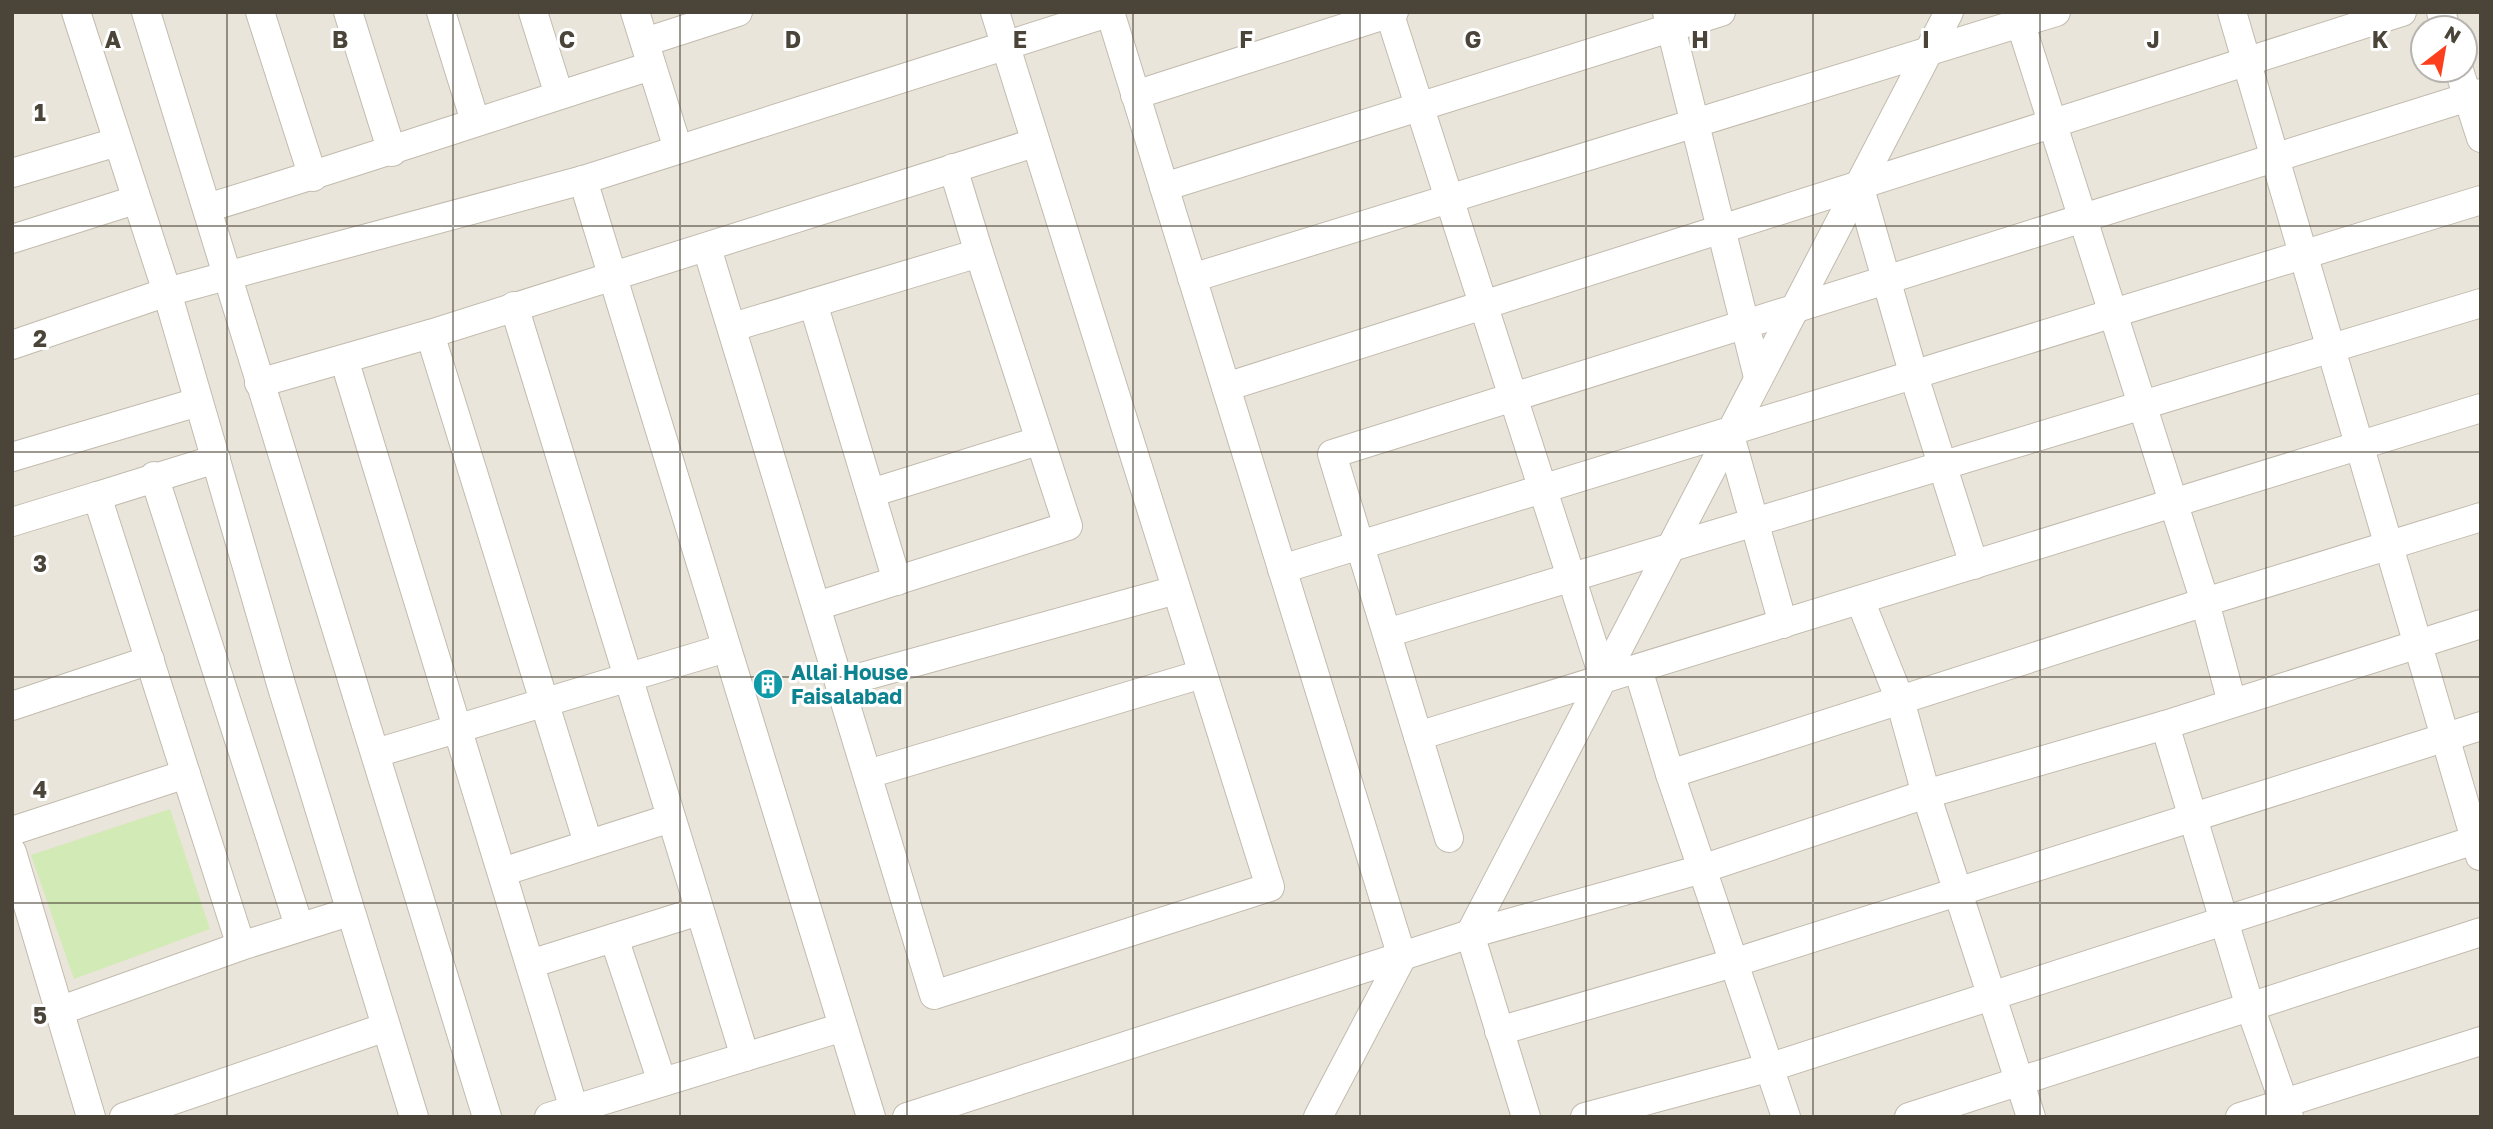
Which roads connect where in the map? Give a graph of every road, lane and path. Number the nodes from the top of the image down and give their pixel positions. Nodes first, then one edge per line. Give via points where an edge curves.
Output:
1 (76, 12) edge
2 (146, 12) edge
3 (260, 12) edge
4 (348, 12) edge
5 (441, 12) edge
6 (533, 12) edge
7 (635, 12) edge
8 (738, 12) edge
9 (995, 12) edge
10 (1110, 12) edge
11 (1721, 12) edge
12 (1949, 12) edge
13 (2056, 12) edge
14 (2232, 12) edge
15 (2402, 12) edge
16 (1391, 13) edge
17 (2019, 18) edge
18 (1669, 20) edge
19 (1006, 46) junction
20 (1929, 51) junction
21 (648, 54) junction
22 (2246, 61) junction
23 (559, 95) junction
24 (1135, 95) junction
25 (2474, 95) edge
26 (1420, 107) junction
27 (475, 121) junction
28 (1694, 122) junction
29 (2052, 123) junction
30 (2481, 138) edge
31 (117, 142) junction
32 (1034, 143) junction
33 (678, 149) junction
34 (392, 152) junction
35 (2275, 157) junction
36 (953, 168) junction
37 (12, 173) edge
38 (313, 177) junction
39 (583, 180) junction
40 (1859, 185) junction
41 (1164, 187) junction
42 (1449, 198) junction
43 (135, 200) junction
44 (2481, 200) edge
45 (207, 208) junction
46 (2082, 218) junction
47 (1721, 229) junction
48 (12, 239) edge
49 (707, 248) junction
50 (979, 253) junction
51 (2304, 257) junction
52 (613, 276) junction
53 (227, 278) junction
54 (1192, 278) junction
55 (1888, 279) junction
56 (167, 292) junction
57 (813, 303) junction
58 (2481, 303) edge
59 (1483, 304) junction
60 (514, 306) junction
61 (1794, 309) junction
62 (2113, 315) junction
63 (1745, 324) junction
64 (733, 327) junction
65 (430, 334) junction
66 (12, 345) edge
67 (2331, 348) junction
68 (344, 359) junction
69 (1914, 376) junction
70 (1758, 377) junction
71 (259, 383) junction
72 (1226, 387) junction
73 (1513, 397) junction
74 (198, 402) junction
75 (2141, 405) junction
76 (2481, 408) edge
77 (1729, 432) junction
78 (1038, 441) junction
79 (2360, 446) junction
80 (12, 457) edge
81 (216, 459) junction
82 (1942, 466) junction
83 (154, 476) junction
84 (1543, 489) junction
85 (871, 493) junction
86 (97, 496) junction
87 (2173, 503) junction
88 (2481, 517) edge
89 (12, 522) edge
90 (1753, 523) junction
91 (1359, 545) junction
92 (2388, 545) junction
93 (1669, 548) junction
94 (1974, 565) junction
95 (1282, 569) junction
96 (1571, 578) junction
97 (897, 581) junction
98 (1176, 590) junction
99 (1860, 600) junction
100 (2205, 602) junction
101 (817, 606) junction
102 (1783, 624) junction
103 (2481, 624) edge
104 (1387, 633) junction
105 (2418, 644) junction
106 (726, 648) junction
107 (150, 660) junction
108 (1638, 669) junction
109 (1202, 674) junction
110 (628, 677) junction
111 (1602, 678) junction
112 (840, 683) junction
113 (1900, 700) junction
114 (545, 702) junction
115 (2232, 703) junction
116 (12, 706) edge
117 (2165, 725) junction
118 (2481, 726) edge
119 (458, 728) junction
120 (1418, 736) junction
121 (2445, 737) junction
122 (376, 752) junction
123 (186, 774) junction
124 (867, 774) junction
125 (1670, 774) junction
126 (1926, 794) junction
127 (2194, 816) junction
128 (671, 818) junction
129 (12, 831) edge
130 (1449, 838) dead end
131 (588, 843) junction
132 (2479, 845) edge
133 (12, 852) edge
134 (1702, 869) junction
135 (502, 872) junction
136 (1959, 891) junction
137 (699, 911) junction
138 (349, 912) junction
139 (2225, 920) junction
140 (299, 926) junction
141 (2481, 932) edge
142 (1470, 934) junction
143 (614, 938) junction
144 (241, 946) junction
145 (1402, 957) junction
146 (1733, 963) junction
147 (530, 964) junction
148 (1993, 995) junction
149 (2250, 1007) junction
150 (59, 1011) junction
151 (386, 1027) junction
152 (843, 1027) junction
153 (1499, 1031) junction
154 (2481, 1041) edge
155 (745, 1057) junction
156 (1771, 1067) junction
157 (2022, 1080) junction
158 (662, 1082) junction
159 (2287, 1110) edge
160 (561, 1113) edge
161 (1320, 1113) edge
162 (91, 1117) edge
163 (124, 1117) edge
164 (414, 1117) edge
165 (487, 1117) edge
166 (871, 1117) edge
167 (907, 1117) edge
168 (1295, 1117) edge
169 (1526, 1117) edge
170 (1585, 1117) edge
171 (1786, 1117) edge
172 (1909, 1117) edge
173 (2031, 1117) edge
174 (2240, 1117) edge

1 - 31 street
2 - 45 street
3 - 38 street
4 - 34 street
5 - 27 street
6 - 23 street
7 - 21 street
8 - 21 street
9 - 19 street
10 - 19 street
10 - 24 street
11 - 18 street
12 - 20 street
13 - 17 street
14 - 22 street
15 - 22 street
16 - 24 street
16 - 26 street
17 - 20 street
17 - 29 street
18 - 26 street
18 - 28 street
19 - 32 street
19 - 33 street
20 - 28 street
20 - 40 street
21 - 23 street
21 - 33 street
22 - 29 street
22 - 35 street
23 - 27 street
24 - 41 street
25 - 30 street
25 - 35 street
26 - 41 street
26 - 42 street
27 - 34 street
28 - 42 street
28 - 47 street
29 - 40 street
29 - 46 street
31 - 37 street
31 - 43 street
32 - 36 street
32 - 98 street
33 - 39 street
34 - 38 street
35 - 46 street
35 - 51 street
36 - 49 street
36 - 50 street
38 - 45 street
39 - 52 street
39 - 53 street
40 - 47 street
40 - 55 street
40 - 61 street
41 - 54 street
42 - 54 street
42 - 59 street
43 - 48 street
43 - 56 street
44 - 51 street
45 - 53 street
46 - 55 street
46 - 62 street
47 - 59 street
47 - 63 street
49 - 52 street
49 - 64 street
50 - 57 street
50 - 78 street
51 - 62 street
51 - 67 street
52 - 60 street
52 - 106 street
53 - 56 street
53 - 71 street
54 - 72 street
55 - 61 street
55 - 69 street
56 - 66 street
56 - 74 street
57 - 64 street
57 - 85 street
58 - 67 street
59 - 72 street
59 - 73 street
60 - 65 street
60 - 110 street
61 - 63 street
61 - 70 street
62 - 69 street
62 - 75 street
63 - 70 street
63 - 73 street
64 - 101 street
65 - 68 street
65 - 114 street
67 - 75 street
67 - 79 street
68 - 71 street
68 - 119 street
69 - 77 street
69 - 82 street
70 - 77 street
71 - 122 street
72 - 95 street
73 - 84 street
73 - 91 street via 1332,454
74 - 80 street
74 - 81 street
75 - 82 street
75 - 87 street
76 - 79 street
77 - 84 street
77 - 90 street
77 - 93 street
78 - 85 street
78 - 97 street via 1068,526
79 - 87 street
79 - 92 street
81 - 83 street
81 - 138 street
82 - 90 street
82 - 94 street
83 - 86 street
83 - 140 street
84 - 91 street
84 - 96 street
85 - 97 street
86 - 89 street
86 - 107 street
87 - 94 street
87 - 100 street
88 - 92 street
90 - 93 street
90 - 102 street
91 - 95 street
91 - 104 street
92 - 100 street
92 - 105 street
93 - 96 street
93 - 111 street
94 - 99 street
95 - 145 street
96 - 104 street
96 - 111 street
97 - 101 street
98 - 109 street
98 - 112 street
99 - 102 street
99 - 113 street
100 - 113 street
100 - 115 street
101 - 112 street
102 - 108 street
103 - 105 street
104 - 120 street
105 - 115 street
105 - 121 street
106 - 110 street
106 - 152 street
107 - 116 street
107 - 123 street
108 - 111 street
108 - 125 street
109 - 124 street
109 - 124 street via 1270,887 934,995
110 - 114 street
110 - 128 street
111 - 120 street
111 - 142 street
112 - 124 street
113 - 125 street
113 - 126 street
114 - 119 street
114 - 131 street
115 - 117 street
117 - 126 street
117 - 127 street
118 - 121 street
119 - 122 street
119 - 135 street
120 - 130 street
121 - 127 street
121 - 132 street
122 - 165 street
123 - 129 street
123 - 144 street
125 - 134 street
126 - 134 street
126 - 136 street
127 - 136 street
127 - 139 street
128 - 131 street
128 - 137 street
131 - 135 street
132 - 139 street
133 - 150 street
134 - 142 street
134 - 146 street
135 - 147 street
136 - 146 street
136 - 148 street
137 - 143 street
137 - 155 street
138 - 140 street
138 - 151 street
139 - 148 street
139 - 149 street
140 - 144 street
141 - 149 street
142 - 145 street
142 - 153 street
143 - 147 street
143 - 158 street
144 - 150 street
145 - 161 street
145 - 167 street
146 - 153 street
146 - 156 street
147 - 160 street
148 - 156 street
148 - 157 street
149 - 157 street
149 - 159 street
150 - 162 street
151 - 163 street
151 - 164 street
152 - 155 street
152 - 166 street
153 - 169 street
154 - 159 street
155 - 158 street
156 - 170 street
156 - 171 street
157 - 172 street
157 - 173 street
158 - 160 street
159 - 174 street
161 - 168 street

